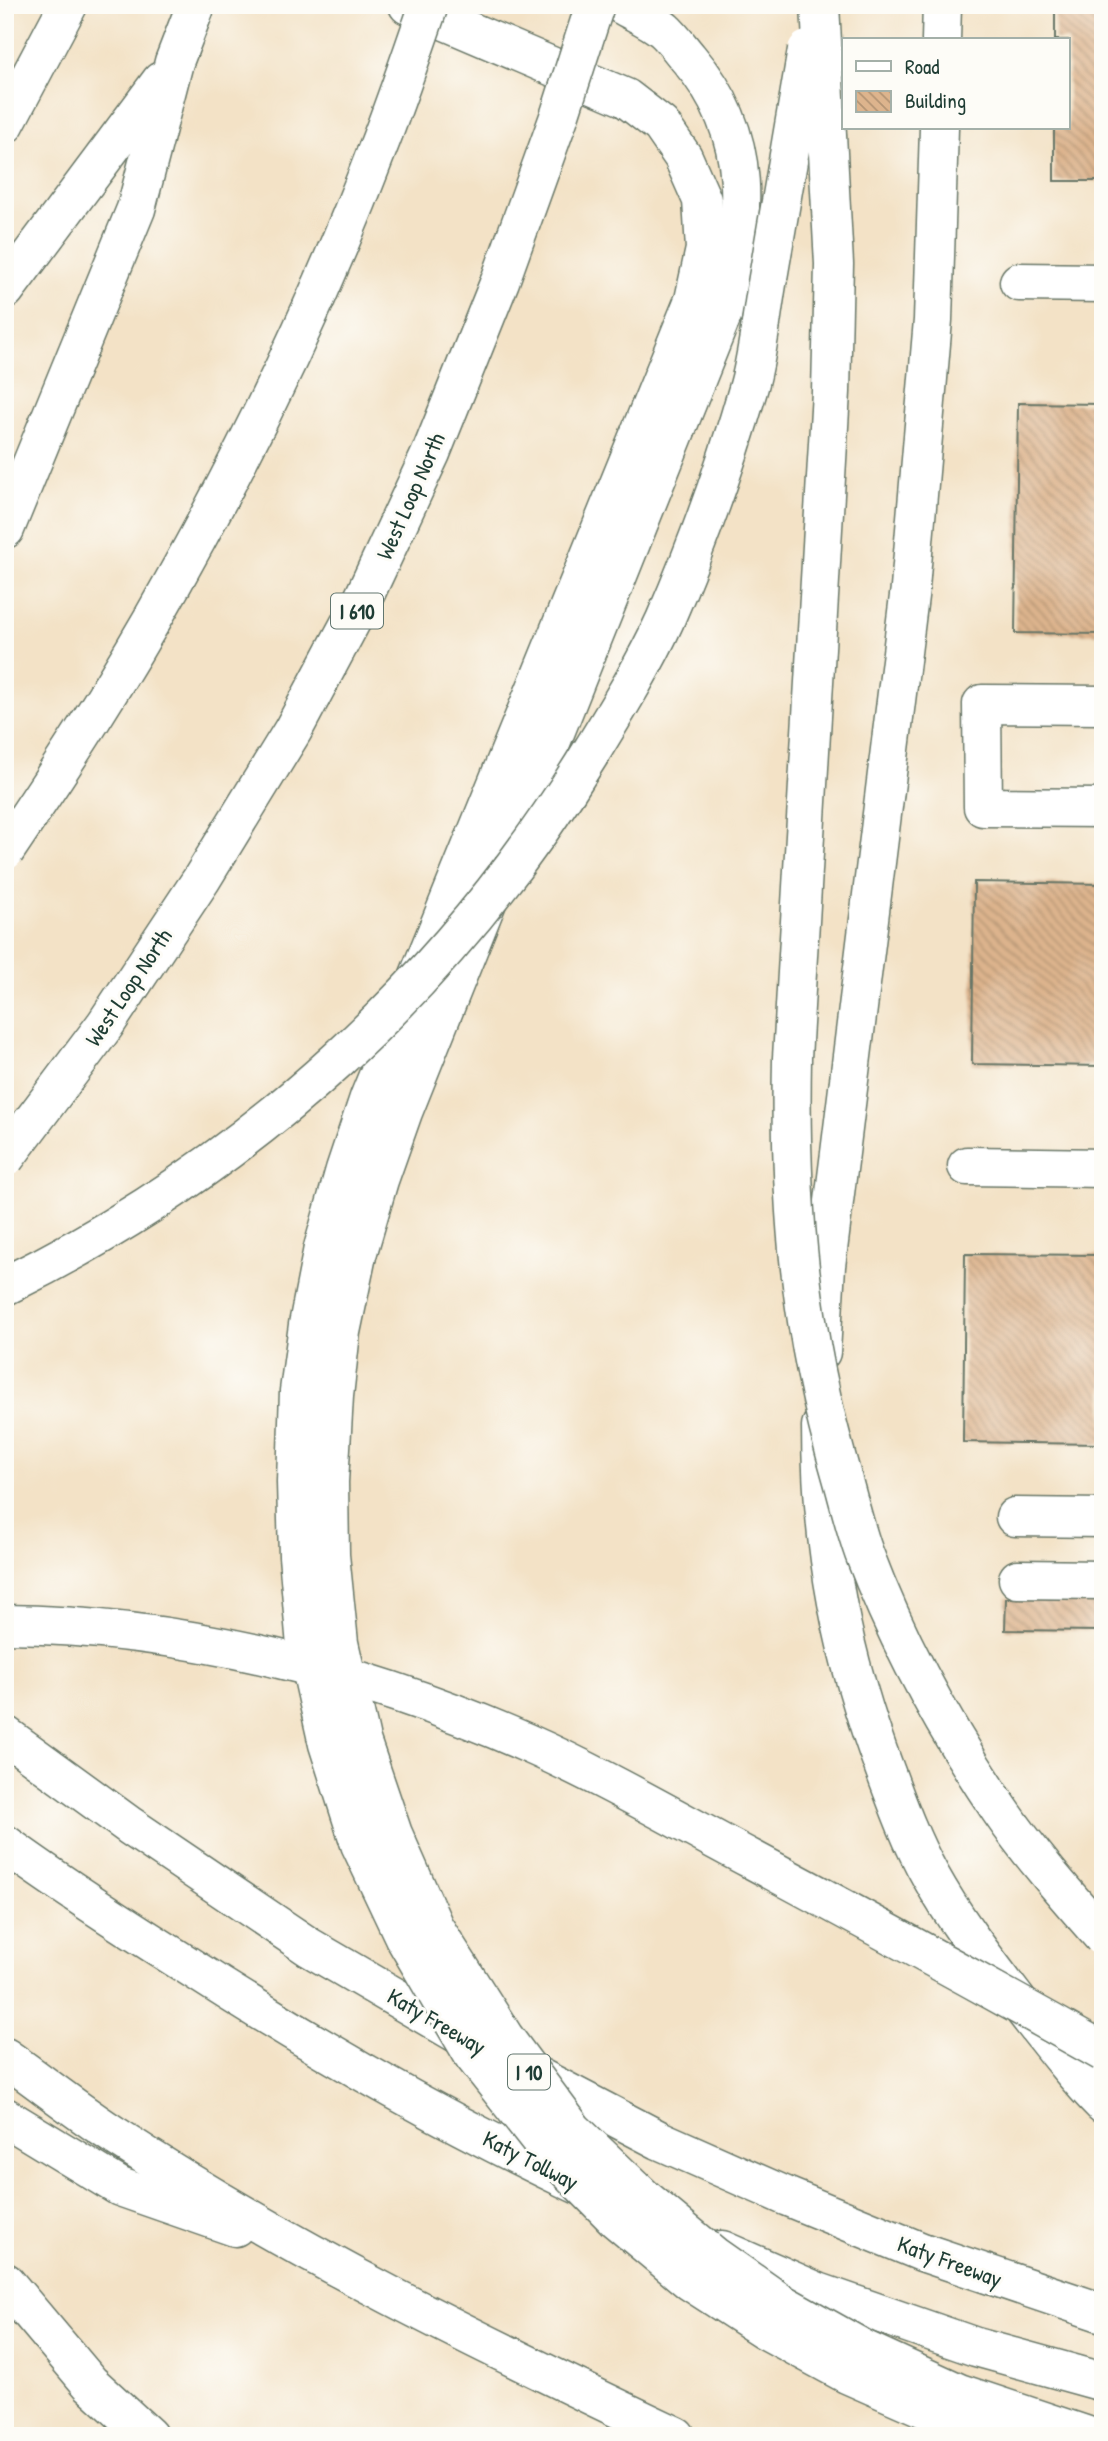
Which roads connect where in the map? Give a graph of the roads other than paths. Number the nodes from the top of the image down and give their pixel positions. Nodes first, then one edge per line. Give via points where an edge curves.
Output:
1 (68, 5) edge
2 (195, 5) edge
3 (408, 5) edge
4 (429, 5) edge
5 (596, 5) edge
6 (622, 5) edge
7 (817, 5) edge
8 (942, 5) edge
9 (941, 38) edge
10 (174, 62) junction
11 (5, 124) edge
12 (939, 130) edge
13 (1019, 282) dead end
14 (1103, 283) edge
15 (5, 290) edge
16 (5, 529) edge
17 (1103, 705) edge
18 (1103, 808) edge
19 (5, 851) edge
20 (5, 1158) edge
21 (967, 1166) dead end
22 (1103, 1168) edge
23 (340, 1251) junction
24 (5, 1286) edge
25 (1015, 1517) dead end
26 (1103, 1518) edge
27 (1018, 1580) dead end
28 (1103, 1580) edge
29 (5, 1624) edge
30 (5, 1735) edge
31 (5, 1844) edge
32 (1103, 1937) edge
33 (1103, 2052) edge
34 (5, 2057) edge
35 (1103, 2104) edge
36 (5, 2117) edge
37 (305, 2251) junction
38 (5, 2282) edge
39 (1103, 2314) edge
40 (1103, 2382) edge
41 (148, 2436) edge
42 (676, 2436) edge
43 (996, 2436) edge
44 (1088, 2436) edge

1 - 11 main road
2 - 10 main road
3 - 23 main road via 626,98 661,125 683,157 702,201 705,250 694,300 369,1098 345,1170
4 - 19 main road, bridge via 377,151 307,317 240,457 95,717
5 - 20 main road, West Loop North / I 610, bridge via 500,281 431,453 362,601 293,730 201,880 105,1025
6 - 23 main road via 664,30 700,72 719,104 736,146 741,195 737,253 723,313 402,1112 379,1180
7 - 24 main road, bridge via 750,382 713,499 663,624 561,803 452,946 302,1091 221,1158 56,1261
7 - 32 main road, bridge via 834,264 830,406 792,1058 790,1146 802,1300 829,1433 863,1551 891,1617 926,1687 1000,1811
8 - 9 main road
10 - 15 main road
10 - 16 main road via 136,209
12 - 35 main road via 933,320 910,588 826,1266 820,1360 827,1545 841,1628 863,1712 896,1801 930,1874 972,1943
13 - 14 main road
17 - 18 main road via 982,704 983,807
21 - 22 main road
23 - 43 main road, bridge via 308,1325 299,1391 298,1556 306,1646 328,1744 360,1844 404,1937 473,2055 548,2150 617,2220 690,2281 764,2329 847,2374
23 - 44 main road, bridge via 330,1470 330,1555 339,1643 361,1740 393,1835 434,1927 504,2037 573,2130 714,2256 781,2303 865,2350 959,2393
25 - 26 main road
27 - 28 main road
29 - 33 main road, bridge via 210,1644 343,1675 470,1718 618,1788
30 - 39 main road, Katy Freeway / I 10 via 309,1947 488,2051 659,2140 788,2197 922,2252
31 - 40 main road, Katy Tollway via 280,2025 528,2161 818,2292 976,2347
34 - 37 main road via 116,2137
36 - 37 main road via 120,2188
37 - 42 main road
38 - 41 main road via 90,2384

